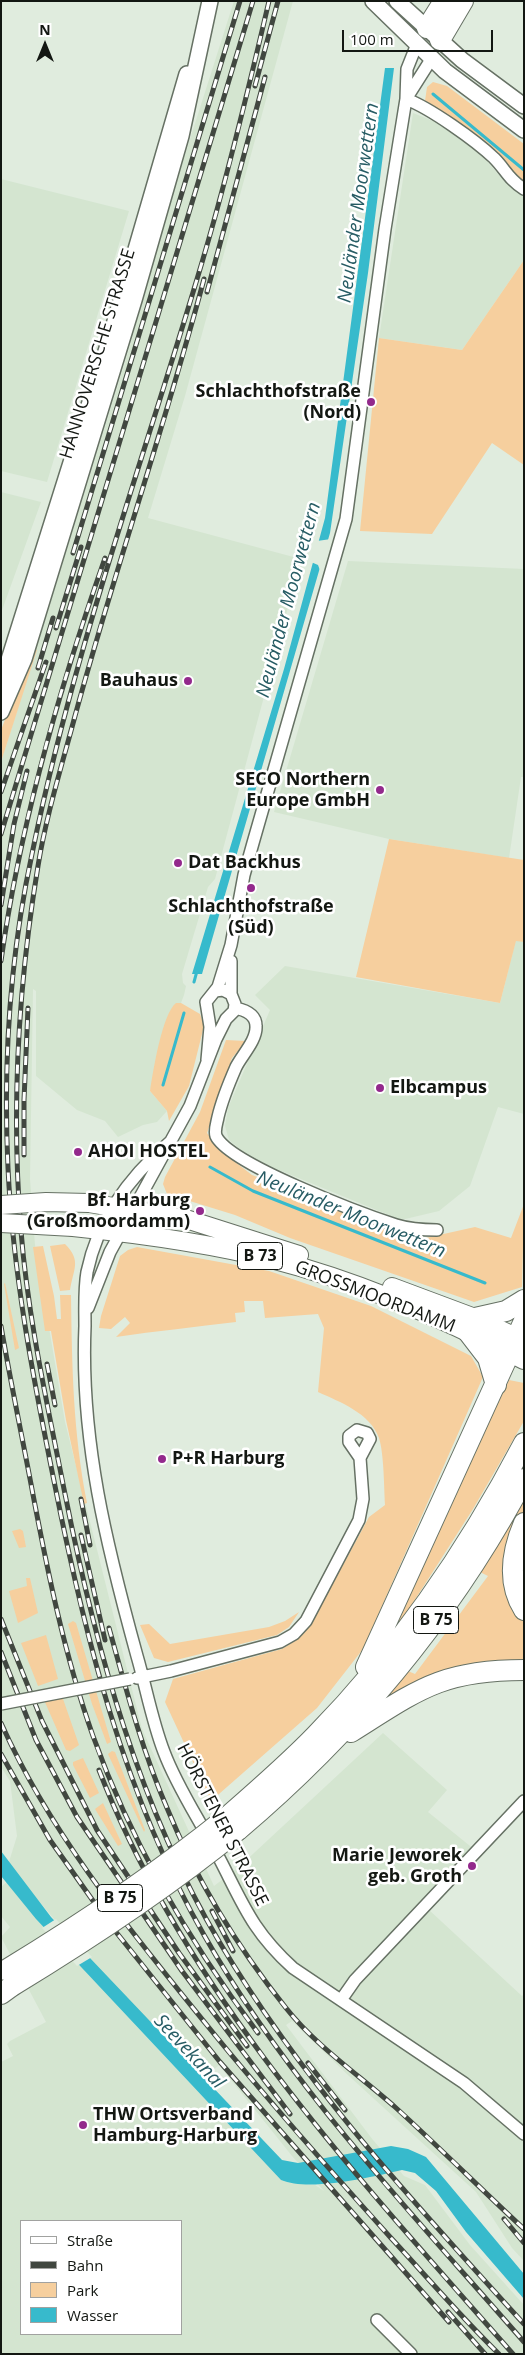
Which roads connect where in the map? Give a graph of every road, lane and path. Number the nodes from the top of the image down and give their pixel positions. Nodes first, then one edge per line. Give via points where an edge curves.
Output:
1 (200, 1) edge
2 (210, 1) edge
3 (373, 1) edge
4 (397, 1) edge
5 (444, 1) edge
6 (463, 1) edge
7 (429, 42) junction
8 (406, 99) junction
9 (524, 106) edge
10 (524, 130) edge
11 (524, 189) edge
12 (1, 685) edge
13 (1, 712) edge
14 (231, 946) junction
15 (215, 991) junction
16 (231, 994) junction
17 (235, 1008) junction
18 (208, 1013) junction
19 (226, 1019) junction
20 (207, 1060) junction
21 (171, 1141) junction
22 (1, 1205) edge
23 (114, 1206) junction
24 (133, 1208) junction
25 (1, 1223) edge
26 (102, 1230) junction
27 (437, 1230) dead end
28 (120, 1232) junction
29 (524, 1300) edge
30 (85, 1317) junction
31 (471, 1325) junction
32 (520, 1342) edge
33 (496, 1384) junction
34 (524, 1443) edge
35 (360, 1458) dead end
36 (524, 1479) edge
37 (524, 1523) edge
38 (524, 1610) edge
39 (524, 1670) edge
40 (143, 1676) junction
41 (350, 1698) junction
42 (1, 1704) edge
43 (328, 1746) junction
44 (524, 1801) edge
45 (233, 1824) junction
46 (4, 1981) edge
47 (341, 2000) junction
48 (524, 2134) edge
49 (377, 2320) dead end
50 (412, 2354) edge

1 - 12 main road, HANNOVERSCHE STRASSE via 187,74 140,239 57,514
2 - 13 main road, HANNOVERSCHE STRASSE via 184,127 134,300 24,659
3 - 7 main road
4 - 7 main road
5 - 7 highway
6 - 7 highway
7 - 8 street
7 - 8 street via 407,69
7 - 9 main road
7 - 10 main road via 452,76
8 - 11 street via 422,105 492,156 507,176
8 - 14 street via 346,520 253,843
14 - 15 street
14 - 16 street
15 - 16 street
15 - 18 street via 207,998
16 - 17 street
17 - 19 street
17 - 27 street via 251,1014 256,1031 222,1101 215,1132 219,1141 245,1161 286,1182 396,1225
18 - 19 street via 218,1020
18 - 20 street
19 - 20 street
20 - 21 street, HÖRSTENER STRASSE via 190,1106
21 - 23 street, HÖRSTENER STRASSE via 138,1172
21 - 24 street, HÖRSTENER STRASSE
22 - 23 main road, B 73, bridge via 46,1202
23 - 24 main road, GROSSMOORDAMM / B 73
23 - 26 street, HÖRSTENER STRASSE
24 - 28 street, HÖRSTENER STRASSE
24 - 31 main road, GROSSMOORDAMM / B 73 via 168,1214 229,1232 405,1292
25 - 26 main road, B 73, bridge
26 - 28 main road, GROSSMOORDAMM / B 73
26 - 30 street, HÖRSTENER STRASSE via 88,1272
28 - 30 street, HÖRSTENER STRASSE
28 - 31 main road, GROSSMOORDAMM / B 73 via 194,1243 291,1264
29 - 31 highway
30 - 40 street, HÖRSTENER STRASSE via 84,1379 96,1492 115,1577
31 - 32 main road, GROSSMOORDAMM / B 73
31 - 33 highway via 488,1358
32 - 33 highway, B 75
33 - 41 highway, B 75 via 379,1642
34 - 41 highway, B 75 via 496,1496 440,1585
35 - 40 street via 363,1498 359,1520 306,1621 294,1634 280,1642
36 - 43 highway, B 75 via 449,1602 399,1667
37 - 38 highway via 515,1546 513,1575 516,1595
39 - 43 highway, B 75 via 470,1673 428,1685 395,1702
40 - 42 street, bridge
40 - 47 street, HÖRSTENER STRASSE via 172,1772 249,1919 293,1968
41 - 45 highway, B 75
43 - 45 highway, B 75
44 - 47 street via 355,1980
45 - 46 highway, B 75, bridge via 73,1929
47 - 48 street, HÖRSTENER STRASSE via 464,2083
49 - 50 street

